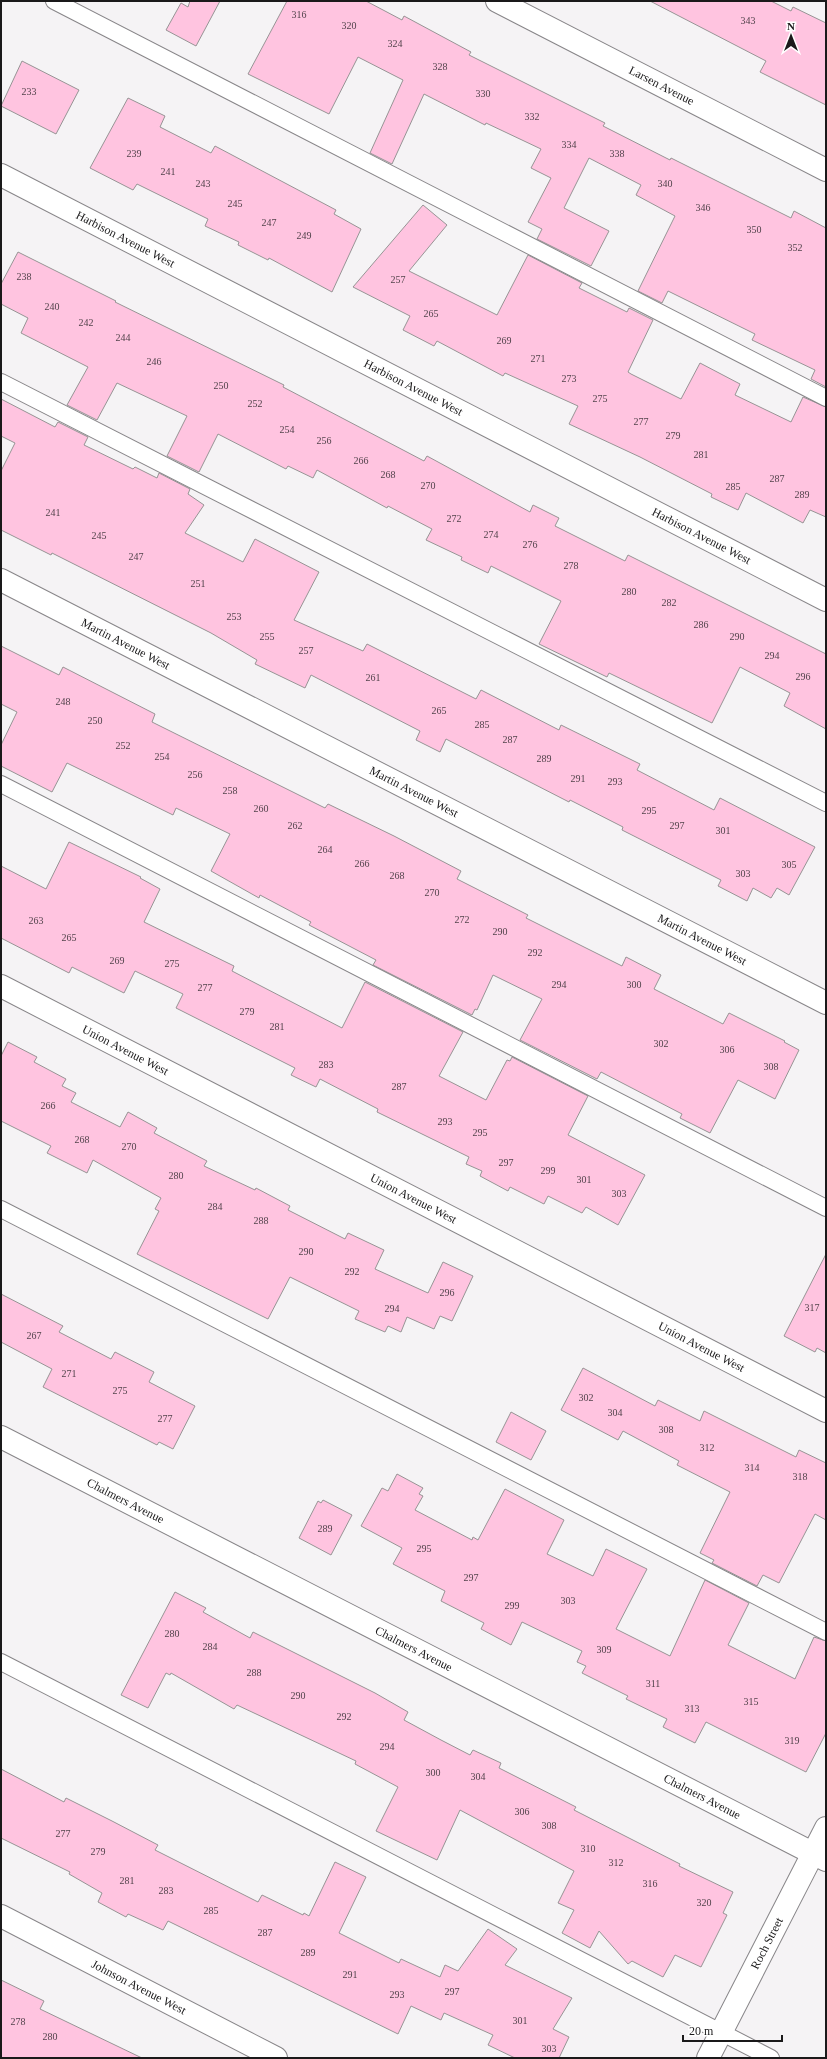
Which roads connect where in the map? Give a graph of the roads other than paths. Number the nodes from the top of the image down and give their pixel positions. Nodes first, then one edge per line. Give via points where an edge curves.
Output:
1 (54, 1) edge
2 (497, 1) edge
3 (826, 170) edge
4 (1, 175) edge
5 (1, 382) edge
6 (826, 398) edge
7 (1, 580) edge
8 (826, 600) edge
9 (1, 784) edge
10 (826, 803) edge
11 (1, 986) edge
12 (826, 1003) edge
13 (826, 1208) edge
14 (1, 1209) edge
15 (826, 1411) edge
16 (1, 1437) edge
17 (826, 1632) edge
18 (1, 1662) edge
19 (826, 1828) edge
20 (819, 1857) edge
21 (1, 1916) edge
22 (722, 2032) junction
23 (276, 2058) edge
24 (708, 2058) edge
25 (771, 2058) edge

1 - 6 lane
2 - 3 street, Larsen Avenue
4 - 8 street, Harbison Avenue West
5 - 10 lane
7 - 12 street, Martin Avenue West
9 - 13 lane
11 - 15 street, Union Avenue West
14 - 17 lane
16 - 20 street, Chalmers Avenue
18 - 22 lane
19 - 20 street, Roch Street
20 - 22 street, Roch Street
21 - 23 street, Johnson Avenue West
22 - 24 street, Roch Street
22 - 25 lane

